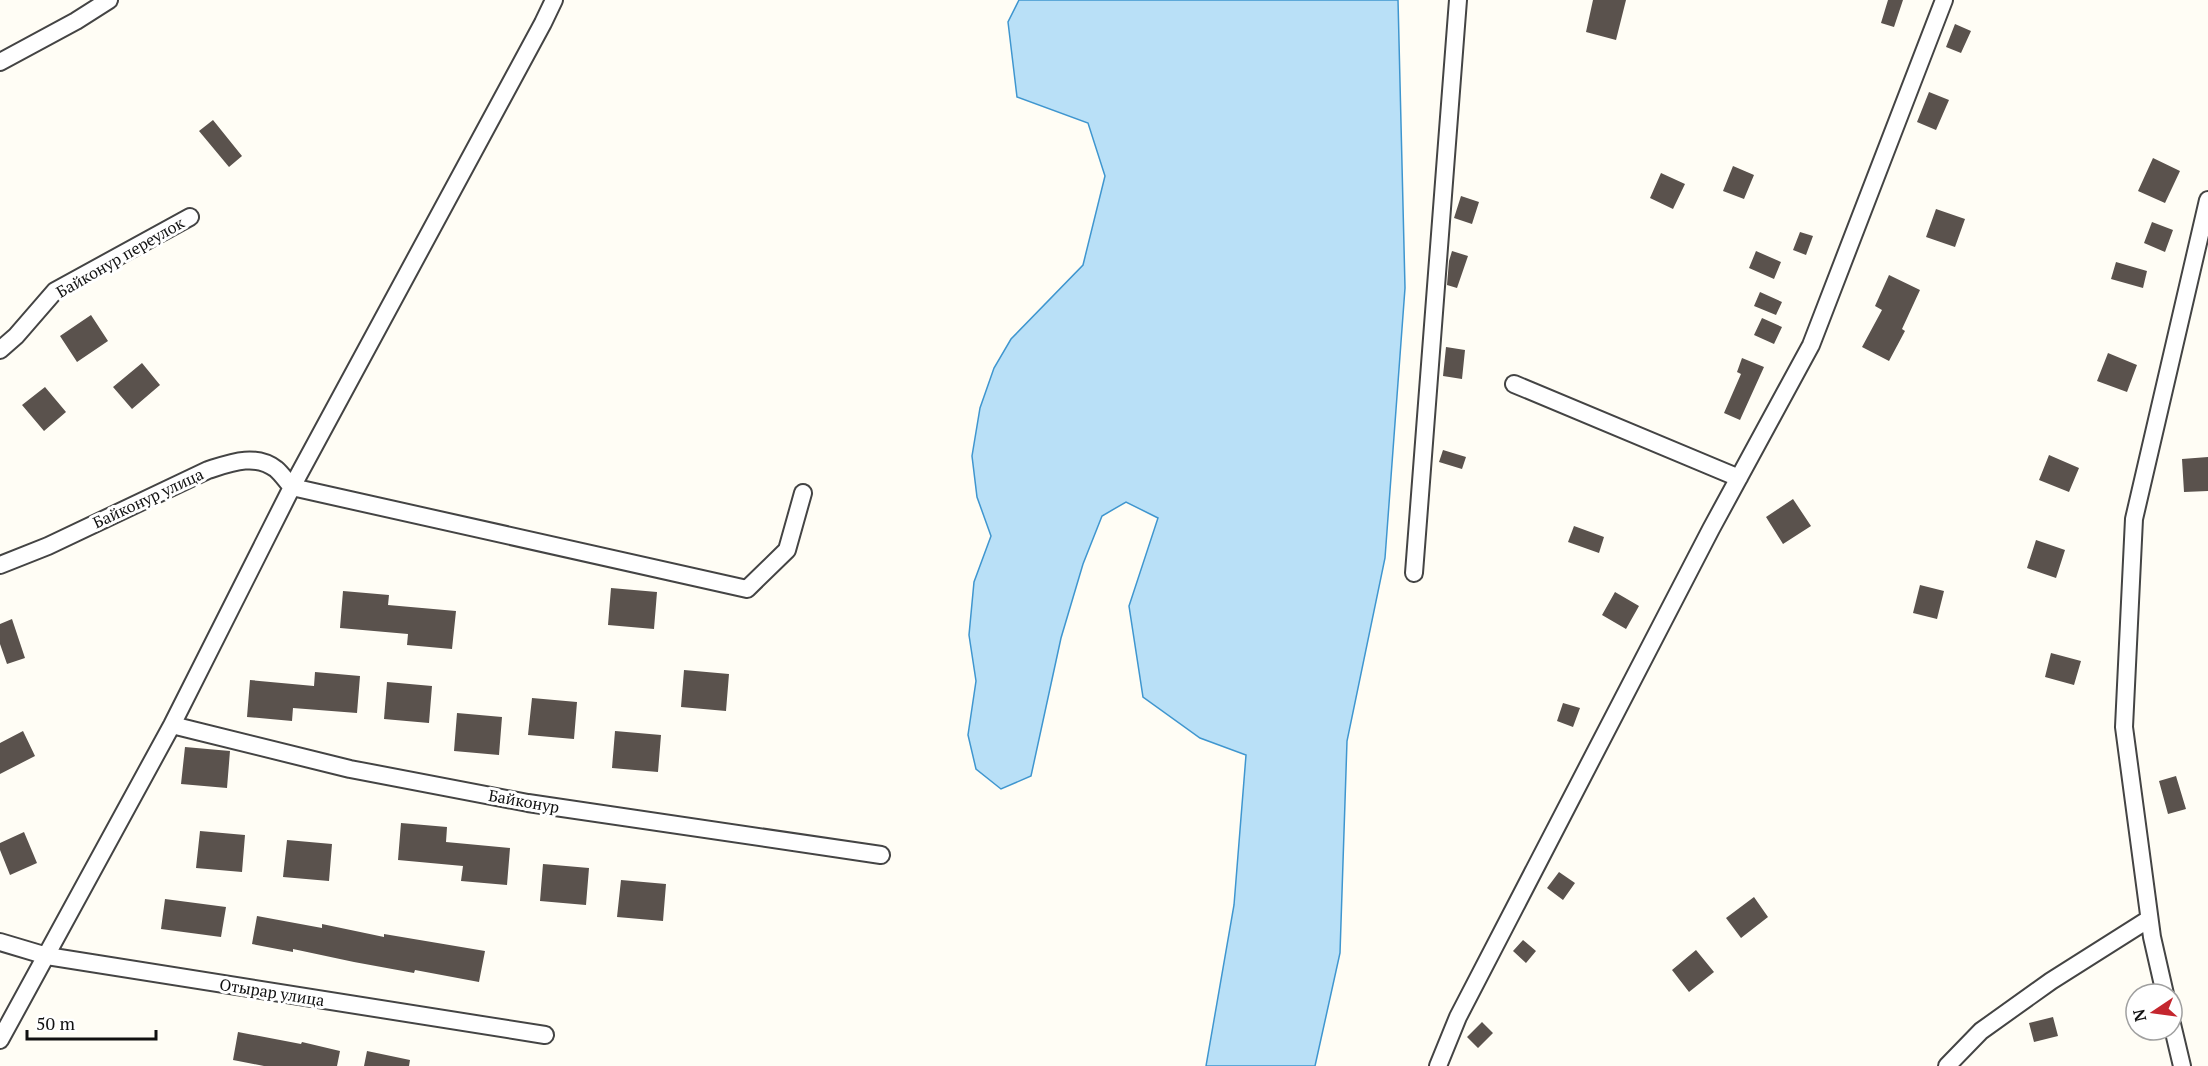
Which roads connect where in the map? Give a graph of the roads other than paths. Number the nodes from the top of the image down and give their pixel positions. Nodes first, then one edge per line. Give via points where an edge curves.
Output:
1 (109, 0) edge
2 (554, 0) edge
3 (1458, 0) edge
4 (1944, 0) edge
5 (0, 62) edge
6 (2208, 200) edge
7 (190, 217) dead end
8 (0, 350) edge
9 (1514, 384) dead end
10 (1739, 478) junction
11 (292, 487) junction
12 (803, 493) dead end
13 (0, 565) edge
14 (1414, 573) dead end
15 (172, 724) junction
16 (881, 855) dead end
17 (2150, 919) junction
18 (0, 942) edge
19 (47, 956) junction
20 (2163, 982) edge
21 (545, 1035) dead end
22 (0, 1040) edge
23 (2176, 1042) edge
24 (1438, 1066) edge
25 (1947, 1066) edge
26 (2182, 1066) edge

1 - 5 street
2 - 11 street
3 - 14 street
4 - 10 street via 1811,345
6 - 17 street via 2134,519 2124,727
7 - 8 street, Байконур переулок via 55,291
9 - 10 street
10 - 24 street via 1464,1006
11 - 12 street via 747,589 787,550
11 - 13 street, Байконур улица via 275,469 254,459 235,462 208,470
11 - 15 street
15 - 16 street, Байконур via 350,769 528,803
15 - 19 street
17 - 20 street
17 - 25 street via 1990,1025
18 - 19 street, Отырар улица
19 - 21 street, Отырар улица
19 - 22 street
23 - 26 street

